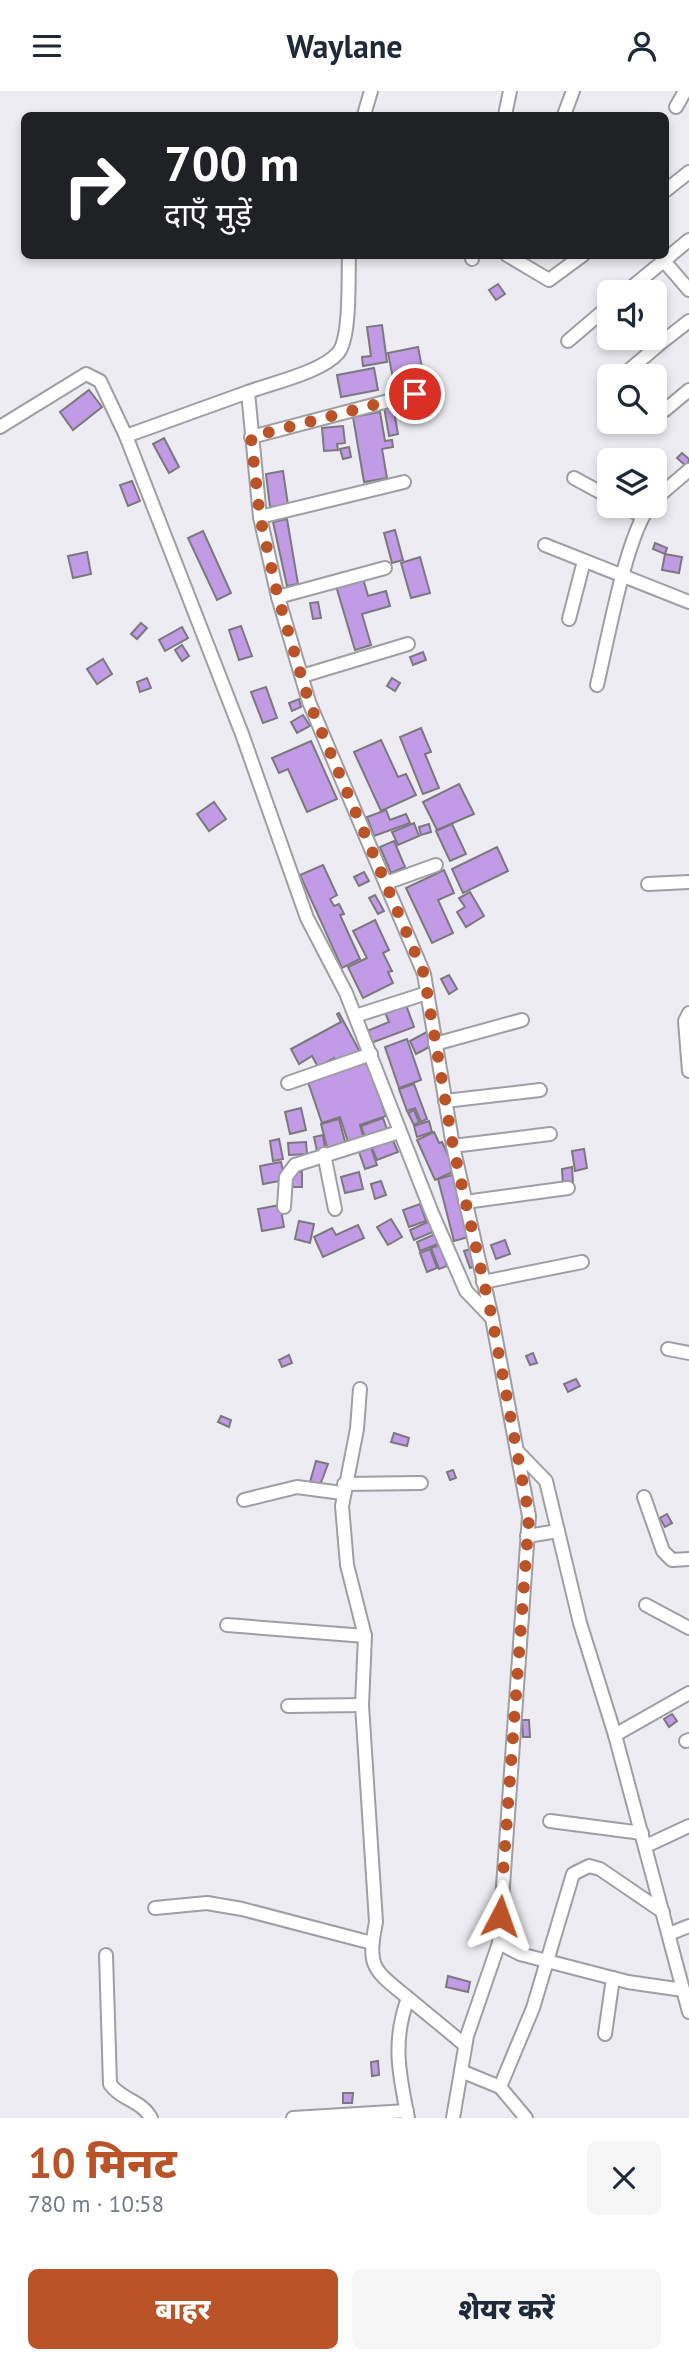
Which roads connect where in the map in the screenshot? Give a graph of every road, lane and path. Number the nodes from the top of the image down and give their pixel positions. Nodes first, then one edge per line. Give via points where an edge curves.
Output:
1 (371, 91) edge
2 (510, 91) edge
3 (573, 91) edge
4 (685, 91) edge
5 (676, 107) dead end
6 (364, 112) edge
7 (506, 112) edge
8 (565, 112) edge
9 (689, 172) edge
10 (669, 188) edge
11 (689, 240) edge
12 (669, 257) edge
13 (349, 259) edge
14 (514, 259) edge
15 (578, 259) edge
16 (666, 259) edge
17 (664, 261) junction
18 (641, 280) edge
19 (689, 290) edge
20 (597, 316) edge
21 (689, 320) edge
22 (667, 332) edge
23 (568, 341) dead end
24 (647, 350) edge
25 (634, 364) edge
26 (689, 390) edge
27 (248, 392) junction
28 (415, 394) dead end
29 (667, 408) edge
30 (0, 428) edge
31 (126, 436) junction
32 (251, 437) junction
33 (689, 470) edge
34 (574, 478) dead end
35 (404, 482) dead end
36 (667, 489) edge
37 (597, 490) edge
38 (260, 517) junction
39 (644, 518) edge
40 (545, 545) dead end
41 (584, 561) junction
42 (385, 568) dead end
43 (623, 576) junction
44 (278, 597) junction
45 (689, 602) edge
46 (569, 619) dead end
47 (408, 644) dead end
48 (302, 676) junction
49 (597, 685) dead end
50 (436, 865) dead end
51 (689, 882) edge
52 (386, 884) junction
53 (648, 884) dead end
54 (427, 993) junction
55 (689, 1013) edge
56 (355, 1016) junction
57 (522, 1020) dead end
58 (435, 1044) junction
59 (371, 1055) junction
60 (689, 1071) edge
61 (288, 1083) dead end
62 (540, 1090) dead end
63 (445, 1101) junction
64 (399, 1132) junction
65 (550, 1134) dead end
66 (453, 1146) junction
67 (324, 1154) junction
68 (568, 1188) dead end
69 (465, 1202) junction
70 (284, 1207) dead end
71 (335, 1209) dead end
72 (582, 1262) dead end
73 (484, 1282) junction
74 (492, 1318) junction
75 (668, 1349) dead end
76 (689, 1353) edge
77 (360, 1389) dead end
78 (517, 1451) junction
79 (421, 1483) dead end
80 (343, 1488) junction
81 (644, 1497) dead end
82 (244, 1500) dead end
83 (558, 1531) junction
84 (527, 1536) junction
85 (689, 1559) edge
86 (646, 1605) dead end
87 (227, 1625) dead end
88 (689, 1628) edge
89 (365, 1636) junction
90 (689, 1693) edge
91 (362, 1705) junction
92 (288, 1706) dead end
93 (615, 1735) junction
94 (550, 1821) dead end
95 (689, 1826) edge
96 (644, 1839) junction
97 (155, 1907) dead end
98 (663, 1912) junction
99 (689, 1927) edge
100 (669, 1934) junction
101 (372, 1943) junction
102 (499, 1943) junction
103 (106, 1955) dead end
104 (547, 1960) junction
105 (613, 1978) junction
106 (683, 1990) junction
107 (408, 1998) junction
108 (689, 2012) edge
109 (605, 2034) dead end
110 (465, 2045) junction
111 (461, 2071) junction
112 (500, 2087) junction
113 (407, 2114) edge
114 (151, 2118) edge
115 (293, 2118) edge
116 (453, 2118) edge
117 (526, 2118) edge

1 - 6 street
2 - 7 street
3 - 8 street
4 - 5 street
9 - 10 street
11 - 12 street
13 - 27 street via 345,338 340,352 326,363
14 - 15 street via 549,280
16 - 17 street
17 - 18 street
17 - 19 street
20 - 23 street
21 - 22 street
24 - 25 street
26 - 29 street
27 - 31 street
27 - 32 street
28 - 32 street
30 - 31 street via 86,374 100,381
31 - 56 street via 242,734 307,918
32 - 38 street
33 - 36 street
34 - 37 street
35 - 38 street
38 - 44 street
39 - 43 street
40 - 41 street
41 - 43 street
41 - 46 street
42 - 44 street
43 - 45 street
43 - 49 street
44 - 48 street
47 - 48 street
48 - 52 street
50 - 52 street
51 - 53 street
52 - 54 street via 424,974
54 - 56 street
54 - 58 street
55 - 60 street via 685,1021
56 - 59 street
57 - 58 street
58 - 63 street
59 - 61 street
59 - 64 street
62 - 63 street
63 - 66 street
64 - 67 street
64 - 74 street via 466,1291
65 - 66 street
66 - 69 street
67 - 70 street via 303,1160 290,1170
67 - 71 street
68 - 69 street
69 - 73 street
72 - 73 street
73 - 74 street
74 - 78 street
75 - 76 street
77 - 80 street via 357,1429
78 - 83 street via 545,1481
78 - 84 street via 529,1516
79 - 80 street
80 - 82 street via 297,1487
80 - 89 street via 347,1565
81 - 85 street via 663,1551 673,1560
83 - 84 street
83 - 93 street via 580,1623
84 - 102 street
86 - 88 street
87 - 89 street
89 - 91 street
90 - 93 street
91 - 92 street
91 - 101 street via 375,1891
93 - 96 street
94 - 96 street
95 - 96 street
96 - 98 street
97 - 101 street via 207,1903
98 - 100 street
98 - 104 street via 600,1869 581,1869 569,1879
99 - 100 street
100 - 106 street
101 - 107 street via 371,1960 381,1976
102 - 104 street
102 - 110 street
103 - 114 street via 110,2084 122,2096 141,2104
104 - 105 street
104 - 112 street via 533,2008
105 - 106 street via 650,1988
105 - 109 street
106 - 108 street
107 - 110 street
107 - 113 street via 398,2023 397,2050
110 - 111 street
111 - 112 street
111 - 116 street
112 - 117 street
113 - 115 street

